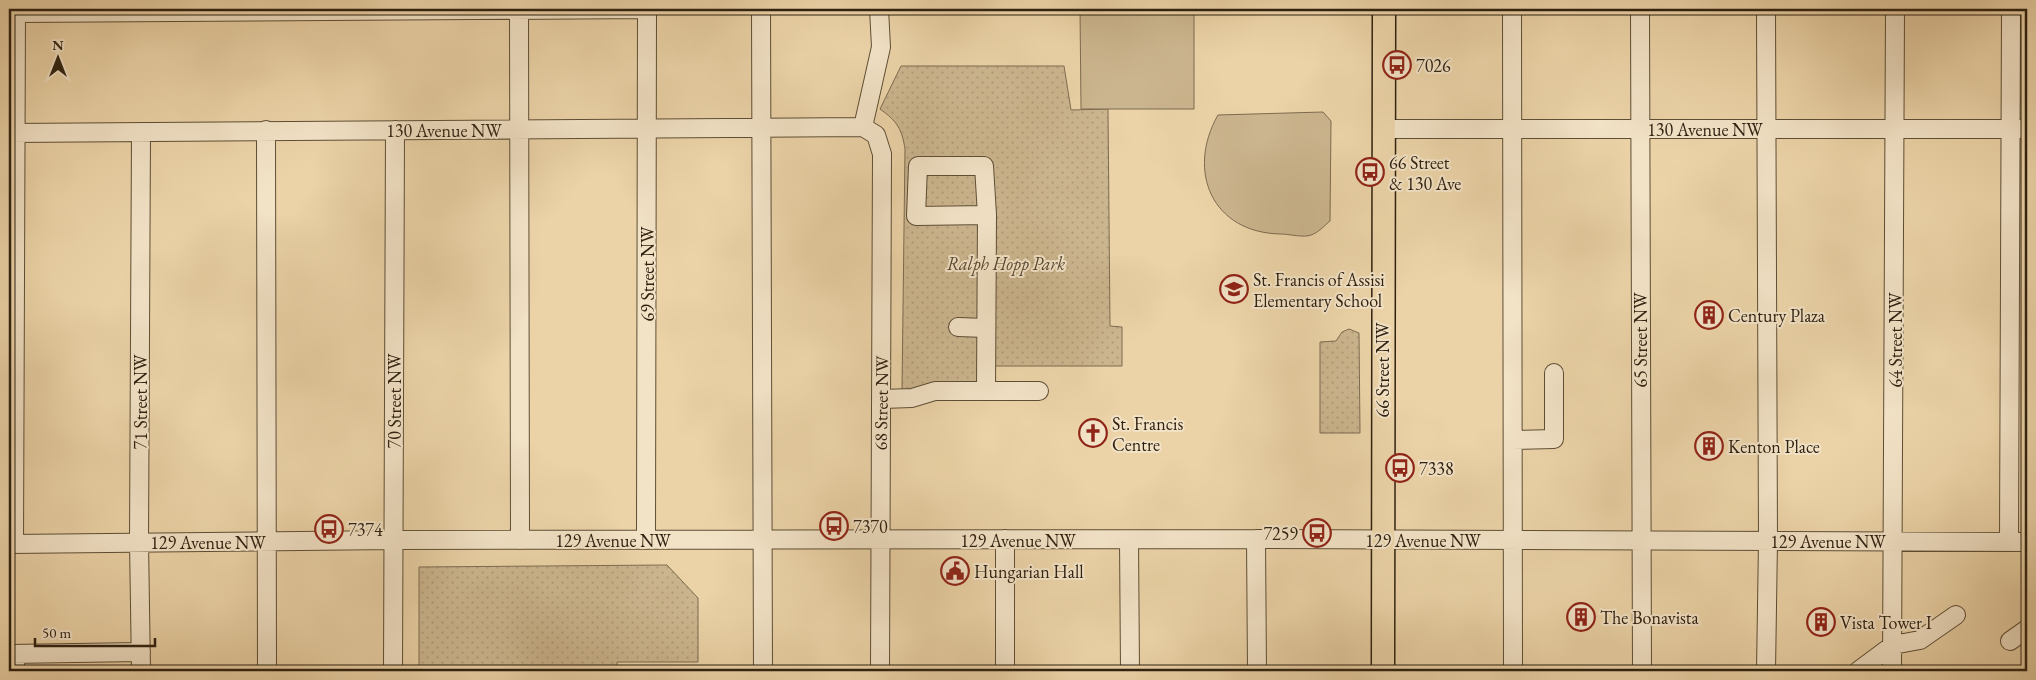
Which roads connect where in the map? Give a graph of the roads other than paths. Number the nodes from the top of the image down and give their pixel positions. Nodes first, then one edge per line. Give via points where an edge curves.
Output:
1 (647, 9) edge
2 (760, 9) edge
3 (879, 9) edge
4 (1384, 9) edge
5 (1512, 9) edge
6 (1640, 9) edge
7 (1766, 9) edge
8 (1895, 9) edge
9 (2011, 9) edge
10 (519, 10) junction
11 (16, 11) edge
12 (648, 128) junction
13 (761, 128) junction
14 (1382, 129) junction
15 (1512, 129) junction
16 (1639, 129) junction
17 (1766, 129) junction
18 (1896, 129) junction
19 (2019, 129) edge
20 (266, 130) junction
21 (394, 130) junction
22 (519, 130) junction
23 (870, 131) junction
24 (141, 132) junction
25 (12, 133) edge
26 (987, 214) junction
27 (958, 327) dead end
28 (986, 328) junction
29 (1554, 373) dead end
30 (986, 391) junction
31 (1039, 391) dead end
32 (882, 399) junction
33 (1514, 440) junction
34 (1256, 538) junction
35 (1004, 539) junction
36 (393, 540) junction
37 (520, 540) junction
38 (646, 540) junction
39 (764, 540) junction
40 (879, 540) junction
41 (1129, 540) junction
42 (1381, 540) junction
43 (1640, 540) junction
44 (267, 541) junction
45 (1514, 541) junction
46 (1768, 541) junction
47 (139, 542) junction
48 (1894, 542) junction
49 (2009, 542) junction
50 (2027, 542) edge
51 (11, 544) edge
52 (1956, 615) dead end
53 (2027, 629) edge
54 (2010, 642) dead end
55 (1893, 645) junction
56 (141, 652) junction
57 (13, 660) edge
58 (141, 671) edge
59 (267, 671) edge
60 (393, 671) edge
61 (762, 671) edge
62 (880, 671) edge
63 (1005, 671) edge
64 (1130, 671) edge
65 (1257, 671) edge
66 (1382, 671) edge
67 (1513, 671) edge
68 (1642, 671) edge
69 (1766, 671) edge
70 (1858, 671) edge
71 (1892, 671) edge

1 - 10 street
1 - 12 street, 69 Street NW
2 - 13 street
3 - 23 street via 881,47
4 - 14 main road, 66 Street NW
5 - 15 street
6 - 16 street, 65 Street NW
7 - 17 street
8 - 18 street, 64 Street NW
9 - 19 street
10 - 11 street
10 - 22 street
11 - 25 street
12 - 13 street, 130 Avenue NW
12 - 22 street, 130 Avenue NW
12 - 38 street, 69 Street NW
13 - 23 street, 130 Avenue NW
13 - 39 street
14 - 15 street, 130 Avenue NW
14 - 42 main road, 66 Street NW
15 - 16 street, 130 Avenue NW
15 - 33 street
16 - 17 street, 130 Avenue NW
16 - 43 street, 65 Street NW
17 - 18 street, 130 Avenue NW
17 - 46 street
18 - 19 street, 130 Avenue NW
18 - 48 street, 64 Street NW
19 - 49 street
20 - 21 street, 130 Avenue NW
20 - 24 street, 130 Avenue NW
20 - 44 street
21 - 22 street, 130 Avenue NW
21 - 36 street, 70 Street NW
22 - 37 street
23 - 32 street, 68 Street NW via 882,154
24 - 25 street, 130 Avenue NW
24 - 47 street, 71 Street NW
25 - 51 street
26 - 26 street via 984,166 918,166 916,216
26 - 28 street
27 - 28 street
28 - 30 street
29 - 33 street via 1554,439
30 - 31 street
30 - 32 street via 935,391 912,398
32 - 40 street, 68 Street NW
33 - 45 street
34 - 41 street, 129 Avenue NW
34 - 42 street, 129 Avenue NW
34 - 65 street
35 - 40 street, 129 Avenue NW
35 - 41 street, 129 Avenue NW
35 - 63 street
36 - 37 street, 129 Avenue NW
36 - 44 street, 129 Avenue NW
36 - 60 street, 70 Street NW
37 - 38 street, 129 Avenue NW
38 - 39 street, 129 Avenue NW
39 - 40 street, 129 Avenue NW
39 - 61 street
40 - 62 street, 68 Street NW
41 - 64 street
42 - 45 street, 129 Avenue NW
42 - 66 main road, 66 Street NW
43 - 45 street, 129 Avenue NW
43 - 46 street, 129 Avenue NW
43 - 68 street, 65 Street NW
44 - 47 street, 129 Avenue NW
44 - 59 street
45 - 67 street
46 - 48 street, 129 Avenue NW
46 - 69 street
47 - 51 street, 129 Avenue NW
47 - 56 street, 71 Street NW
48 - 49 street, 129 Avenue NW
48 - 55 street, 64 Street NW
49 - 50 street, 129 Avenue NW
52 - 55 street via 1920,640
53 - 54 street
55 - 70 street
55 - 71 street, 64 Street NW
56 - 57 street
56 - 58 street, 71 Street NW

